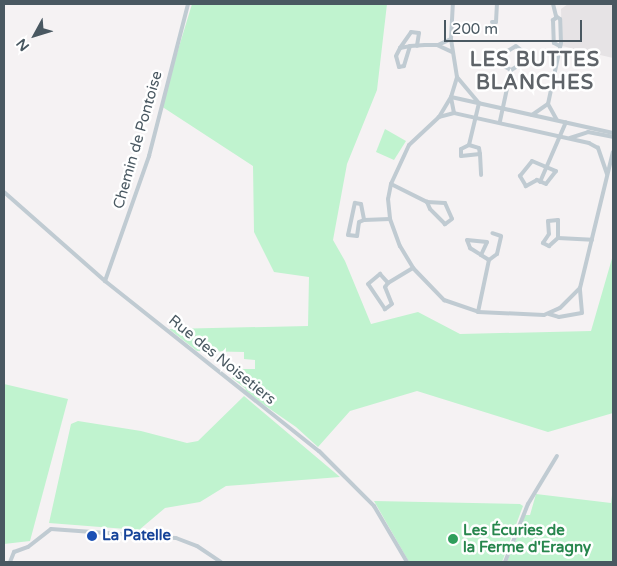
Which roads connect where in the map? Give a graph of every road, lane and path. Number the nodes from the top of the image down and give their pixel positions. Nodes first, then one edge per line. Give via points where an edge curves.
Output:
1 (188, 4) edge
2 (454, 4) edge
3 (497, 4) edge
4 (553, 4) edge
5 (556, 18) junction
6 (492, 22) dead end
7 (451, 38) junction
8 (437, 45) junction
9 (410, 46) junction
10 (417, 46) junction
11 (560, 46) junction
12 (400, 48) junction
13 (452, 52) junction
14 (511, 70) junction
15 (457, 78) junction
16 (451, 97) junction
17 (479, 102) junction
18 (548, 104) junction
19 (503, 108) junction
20 (454, 113) junction
21 (532, 115) junction
22 (476, 116) junction
23 (439, 117) junction
24 (557, 120) junction
25 (500, 121) junction
26 (566, 122) junction
27 (613, 135) edge
28 (561, 136) junction
29 (570, 138) junction
30 (469, 145) junction
31 (613, 152) edge
32 (480, 154) junction
33 (548, 167) junction
34 (606, 174) junction
35 (481, 175) dead end
36 (540, 182) junction
37 (391, 184) junction
38 (4, 192) edge
39 (427, 202) junction
40 (390, 219) junction
41 (364, 220) junction
42 (492, 233) dead end
43 (558, 238) junction
44 (592, 240) junction
45 (481, 255) junction
46 (489, 260) junction
47 (413, 268) junction
48 (105, 280) junction
49 (388, 283) junction
50 (580, 288) junction
51 (478, 312) junction
52 (549, 314) junction
53 (557, 456) dead end
54 (10, 562) edge
55 (220, 562) edge
56 (407, 562) edge
57 (505, 562) edge

1 - 48 street, Chemin de Pontoise via 149,156
2 - 7 street
3 - 6 street via 496,22
4 - 5 street
5 - 11 street via 560,19 561,26
5 - 11 street via 553,20 554,43
7 - 8 street
7 - 13 street
8 - 10 street
8 - 13 street
9 - 10 street
9 - 12 street
9 - 12 street via 404,66 398,67 396,56
10 - 12 street via 419,33 412,32
11 - 18 street
13 - 15 street
14 - 14 street via 502,65 501,55 516,46 521,50 521,64
14 - 19 street
15 - 16 street
15 - 17 street
16 - 17 street
16 - 20 street
16 - 23 street
17 - 19 street
17 - 22 street
18 - 21 street
18 - 24 street
19 - 21 street
19 - 25 street
20 - 22 street
20 - 23 street
21 - 24 street
22 - 25 street
22 - 30 street
23 - 37 street via 409,145
24 - 26 street
25 - 28 street
26 - 27 street
26 - 28 street
27 - 29 street via 588,132
28 - 29 street
28 - 33 street
29 - 34 street via 598,148
30 - 32 street via 479,148
30 - 32 street via 461,149 461,156
31 - 34 street
32 - 35 street
33 - 36 street
33 - 36 street via 556,171 546,184
33 - 36 street via 532,161 520,176 526,186
34 - 44 street
37 - 39 street
37 - 40 street via 388,199
38 - 48 street, Rue des Noisetiers
39 - 39 street via 445,203 452,219 445,224
40 - 41 street
40 - 47 street
41 - 41 street via 361,204 355,203 348,236 357,236 359,222
42 - 46 street via 501,236 497,254
43 - 43 street via 549,246 543,243 549,234 548,221 558,220
43 - 44 street
44 - 50 street
45 - 45 street via 470,248 467,240 487,242
45 - 46 street
46 - 51 street
47 - 49 street
47 - 51 street via 444,300
48 - 56 street, Rue des Noisetiers via 319,451 374,506
49 - 49 street via 385,287 392,304 385,309 368,284 380,274
50 - 52 street
50 - 52 street via 582,314 559,317
51 - 52 street via 526,317
53 - 57 street via 528,504
54 - 55 street via 14,552 33,544 51,529 176,538 197,546

